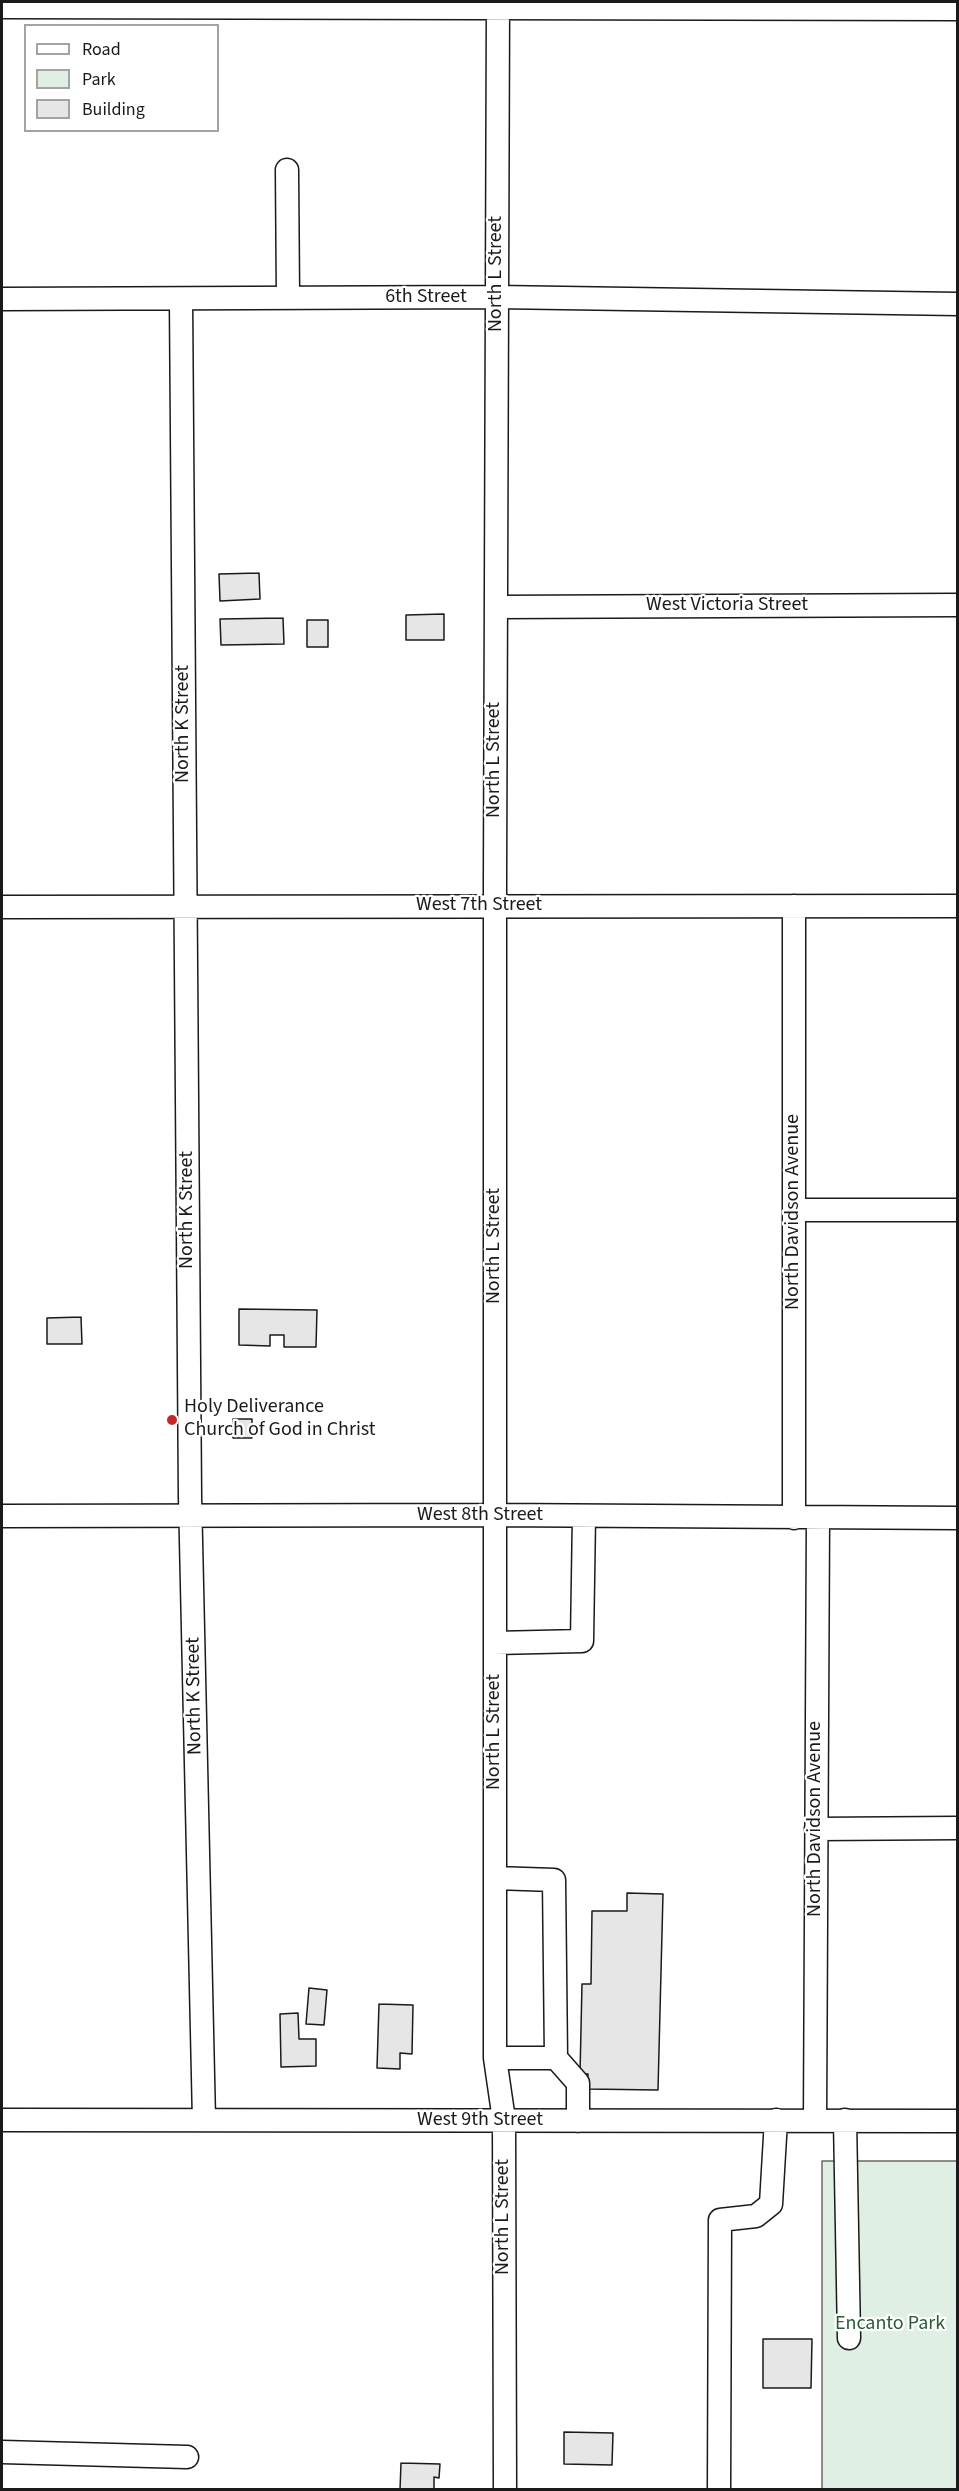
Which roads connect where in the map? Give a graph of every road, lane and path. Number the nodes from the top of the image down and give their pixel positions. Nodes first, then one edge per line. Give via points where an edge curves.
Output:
1 (499, 4) edge
2 (2, 7) edge
3 (957, 9) edge
4 (287, 170) dead end
5 (497, 297) junction
6 (288, 298) junction
7 (2, 299) edge
8 (181, 299) junction
9 (957, 304) edge
10 (957, 605) edge
11 (496, 607) junction
12 (495, 906) junction
13 (794, 906) junction
14 (957, 906) edge
15 (2, 907) edge
16 (186, 907) junction
17 (794, 1210) junction
18 (957, 1210) edge
19 (495, 1515) junction
20 (2, 1516) edge
21 (190, 1516) junction
22 (584, 1516) junction
23 (794, 1518) junction
24 (818, 1518) junction
25 (957, 1518) edge
26 (495, 1643) junction
27 (957, 1828) edge
28 (816, 1829) junction
29 (495, 1878) junction
30 (495, 2058) junction
31 (556, 2058) junction
32 (2, 2120) edge
33 (204, 2120) junction
34 (504, 2120) junction
35 (776, 2120) junction
36 (815, 2120) junction
37 (845, 2120) junction
38 (578, 2121) junction
39 (957, 2121) edge
40 (849, 2338) dead end
41 (2, 2452) edge
42 (187, 2457) dead end
43 (506, 2490) edge
44 (719, 2490) edge

1 - 2 street
1 - 3 street
1 - 5 street, North L Street
4 - 6 street
5 - 6 street, 6th Street
5 - 9 street, 6th Street
5 - 11 street, North L Street
6 - 8 street, 6th Street
7 - 8 street, 6th Street
8 - 16 street, North K Street
10 - 11 street, West Victoria Street
11 - 12 street, North L Street
12 - 13 street, West 7th Street
12 - 16 street, West 7th Street
12 - 19 street, North L Street
13 - 14 street, West 7th Street
13 - 17 street, North Davidson Avenue
15 - 16 street, West 7th Street
16 - 21 street, North K Street
17 - 18 street
17 - 23 street, North Davidson Avenue
19 - 21 street, West 8th Street
19 - 22 street, West 8th Street
19 - 26 street, North L Street
20 - 21 street, West 8th Street
21 - 33 street, North K Street
22 - 23 street, West 8th Street
22 - 26 street via 582,1641
23 - 24 street, West 8th Street
24 - 25 street, West 8th Street
24 - 28 street, North Davidson Avenue
26 - 29 street, North L Street
27 - 28 street
28 - 36 street, North Davidson Avenue
29 - 30 street, North L Street
29 - 31 street via 554,1880
30 - 31 street
30 - 34 street, North L Street
31 - 38 street via 578,2083
32 - 33 street, West 9th Street
33 - 34 street, West 9th Street
34 - 38 street, West 9th Street
34 - 43 street, North L Street
35 - 36 street, West 9th Street
35 - 38 street, West 9th Street
35 - 44 street via 771,2204 756,2216 720,2220
36 - 37 street, West 9th Street
37 - 39 street, West 9th Street
37 - 40 street
41 - 42 street

